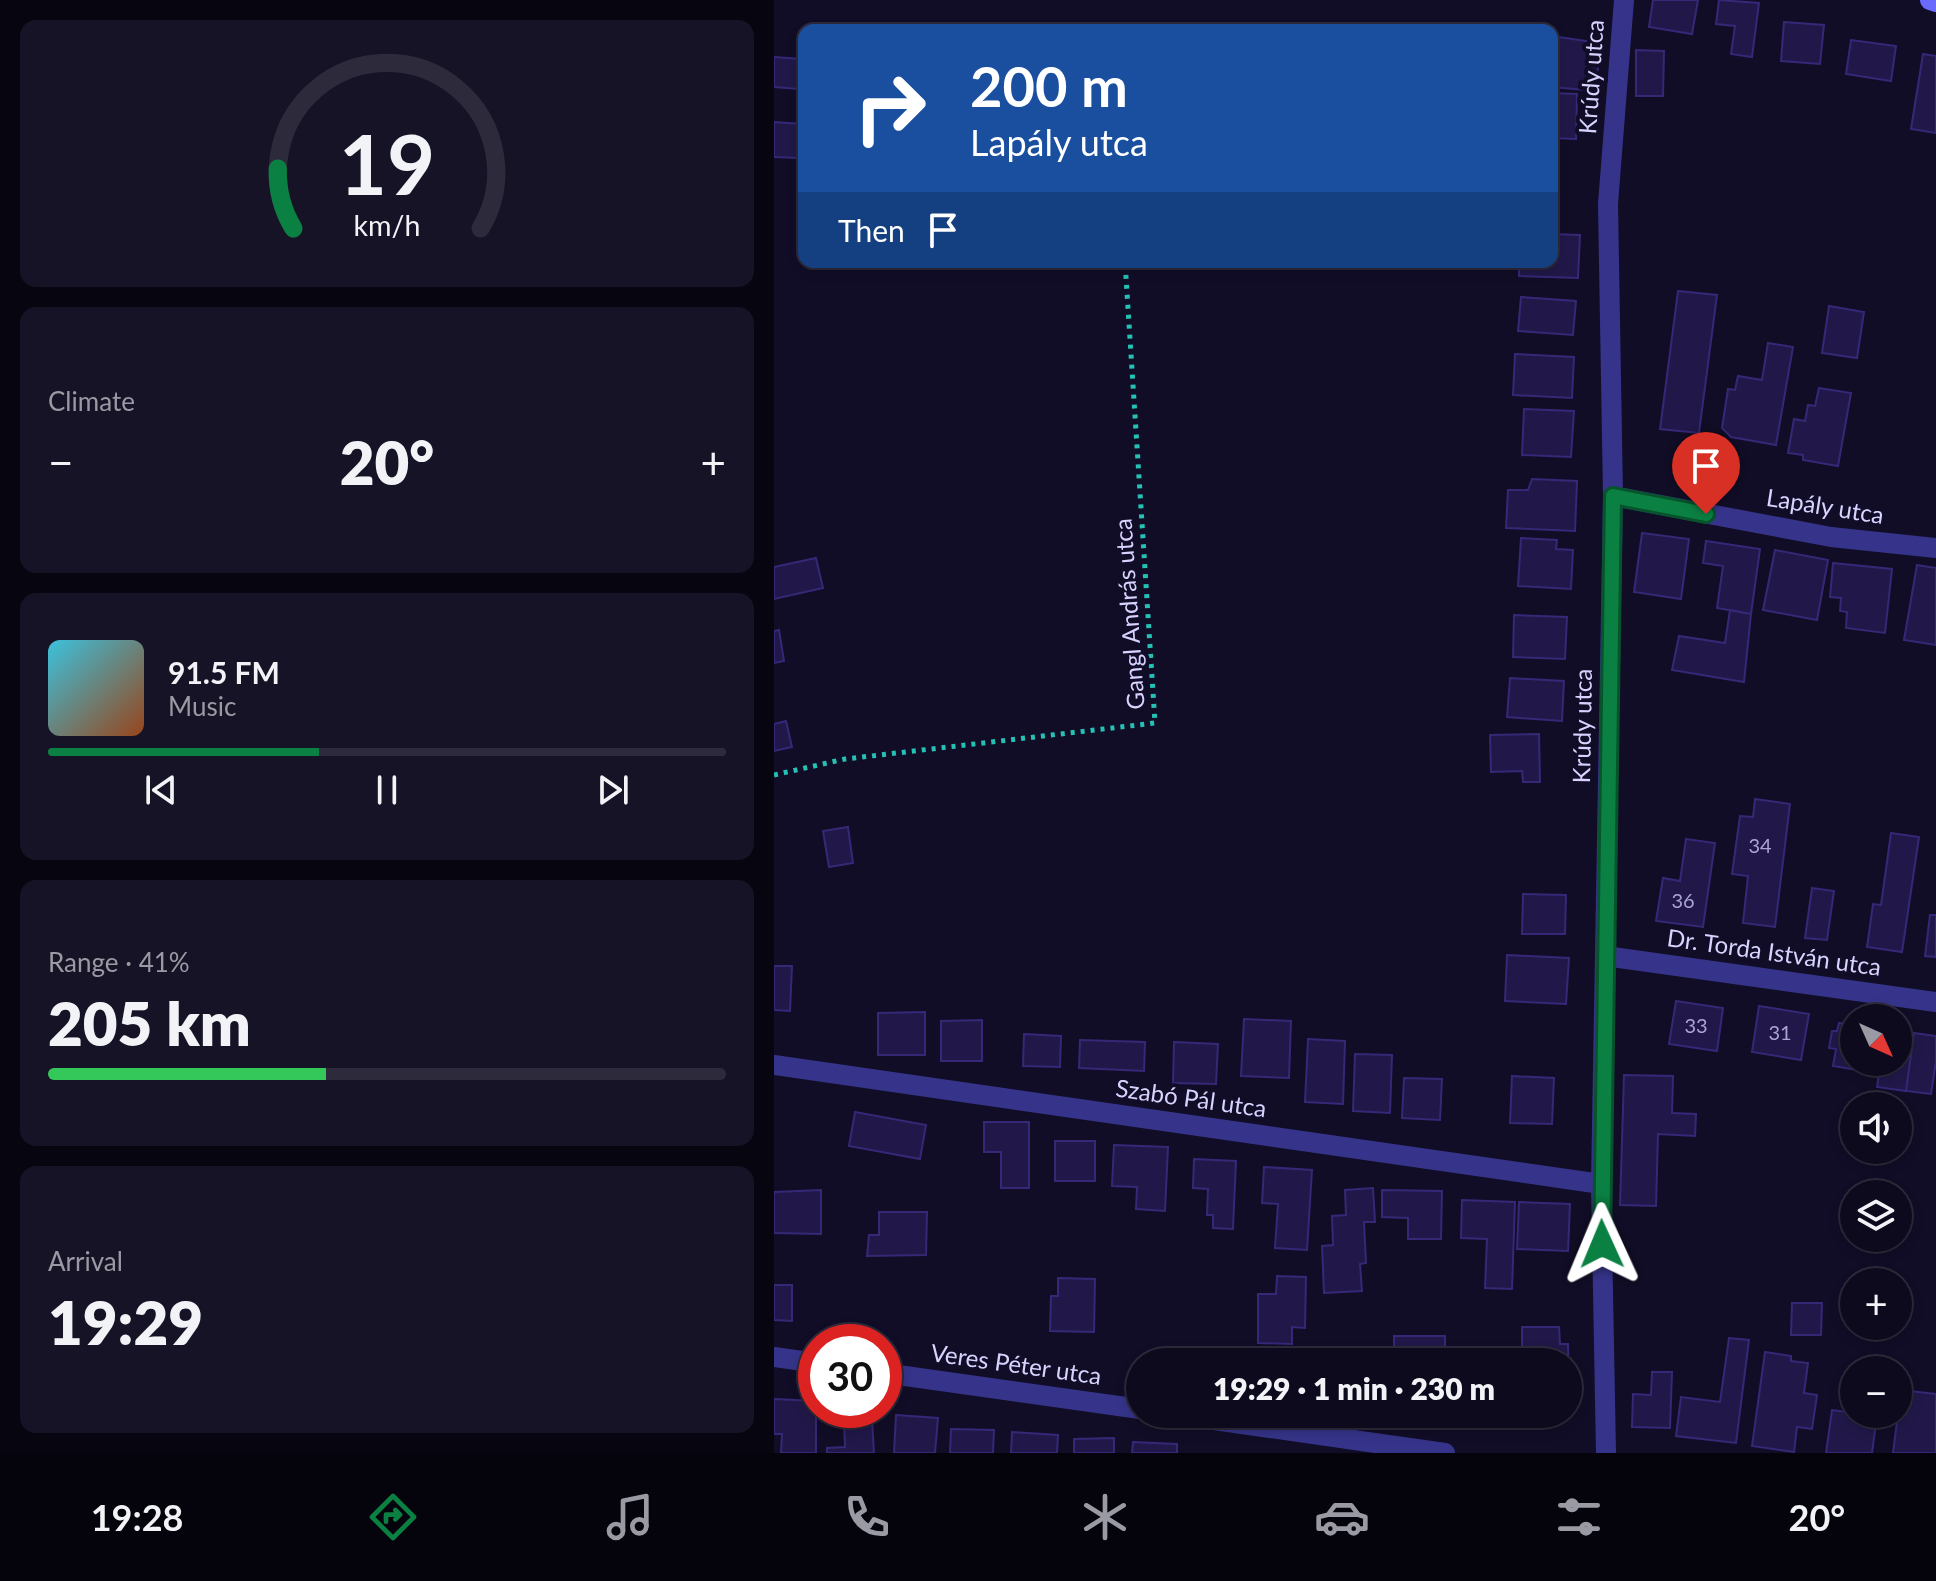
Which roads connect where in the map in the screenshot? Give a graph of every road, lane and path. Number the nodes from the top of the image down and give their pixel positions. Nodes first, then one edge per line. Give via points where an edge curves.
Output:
1 (1624, 0) edge
2 (1930, 0) edge
3 (1936, 2) edge
4 (1125, 268) edge
5 (1613, 496) junction
6 (1936, 548) edge
7 (774, 775) edge
8 (1605, 956) junction
9 (1936, 1002) edge
10 (774, 1065) edge
11 (1601, 1184) junction
12 (774, 1357) edge
13 (798, 1360) edge
14 (902, 1376) edge
15 (1126, 1407) edge
16 (1270, 1428) edge
17 (1445, 1453) edge
18 (1606, 1453) edge

1 - 5 street, Krúdy utca via 1608,204
2 - 3 main road
4 - 7 path, Gangl András utca via 1155,723 845,759
5 - 6 street, Lapály utca via 1831,537
5 - 8 street, Krúdy utca
8 - 9 street, Dr. Torda István utca
8 - 11 street, Krúdy utca
10 - 11 street, Szabó Pál utca
11 - 18 street, Krúdy utca
12 - 13 street
14 - 15 street, Veres Péter utca
16 - 17 street

